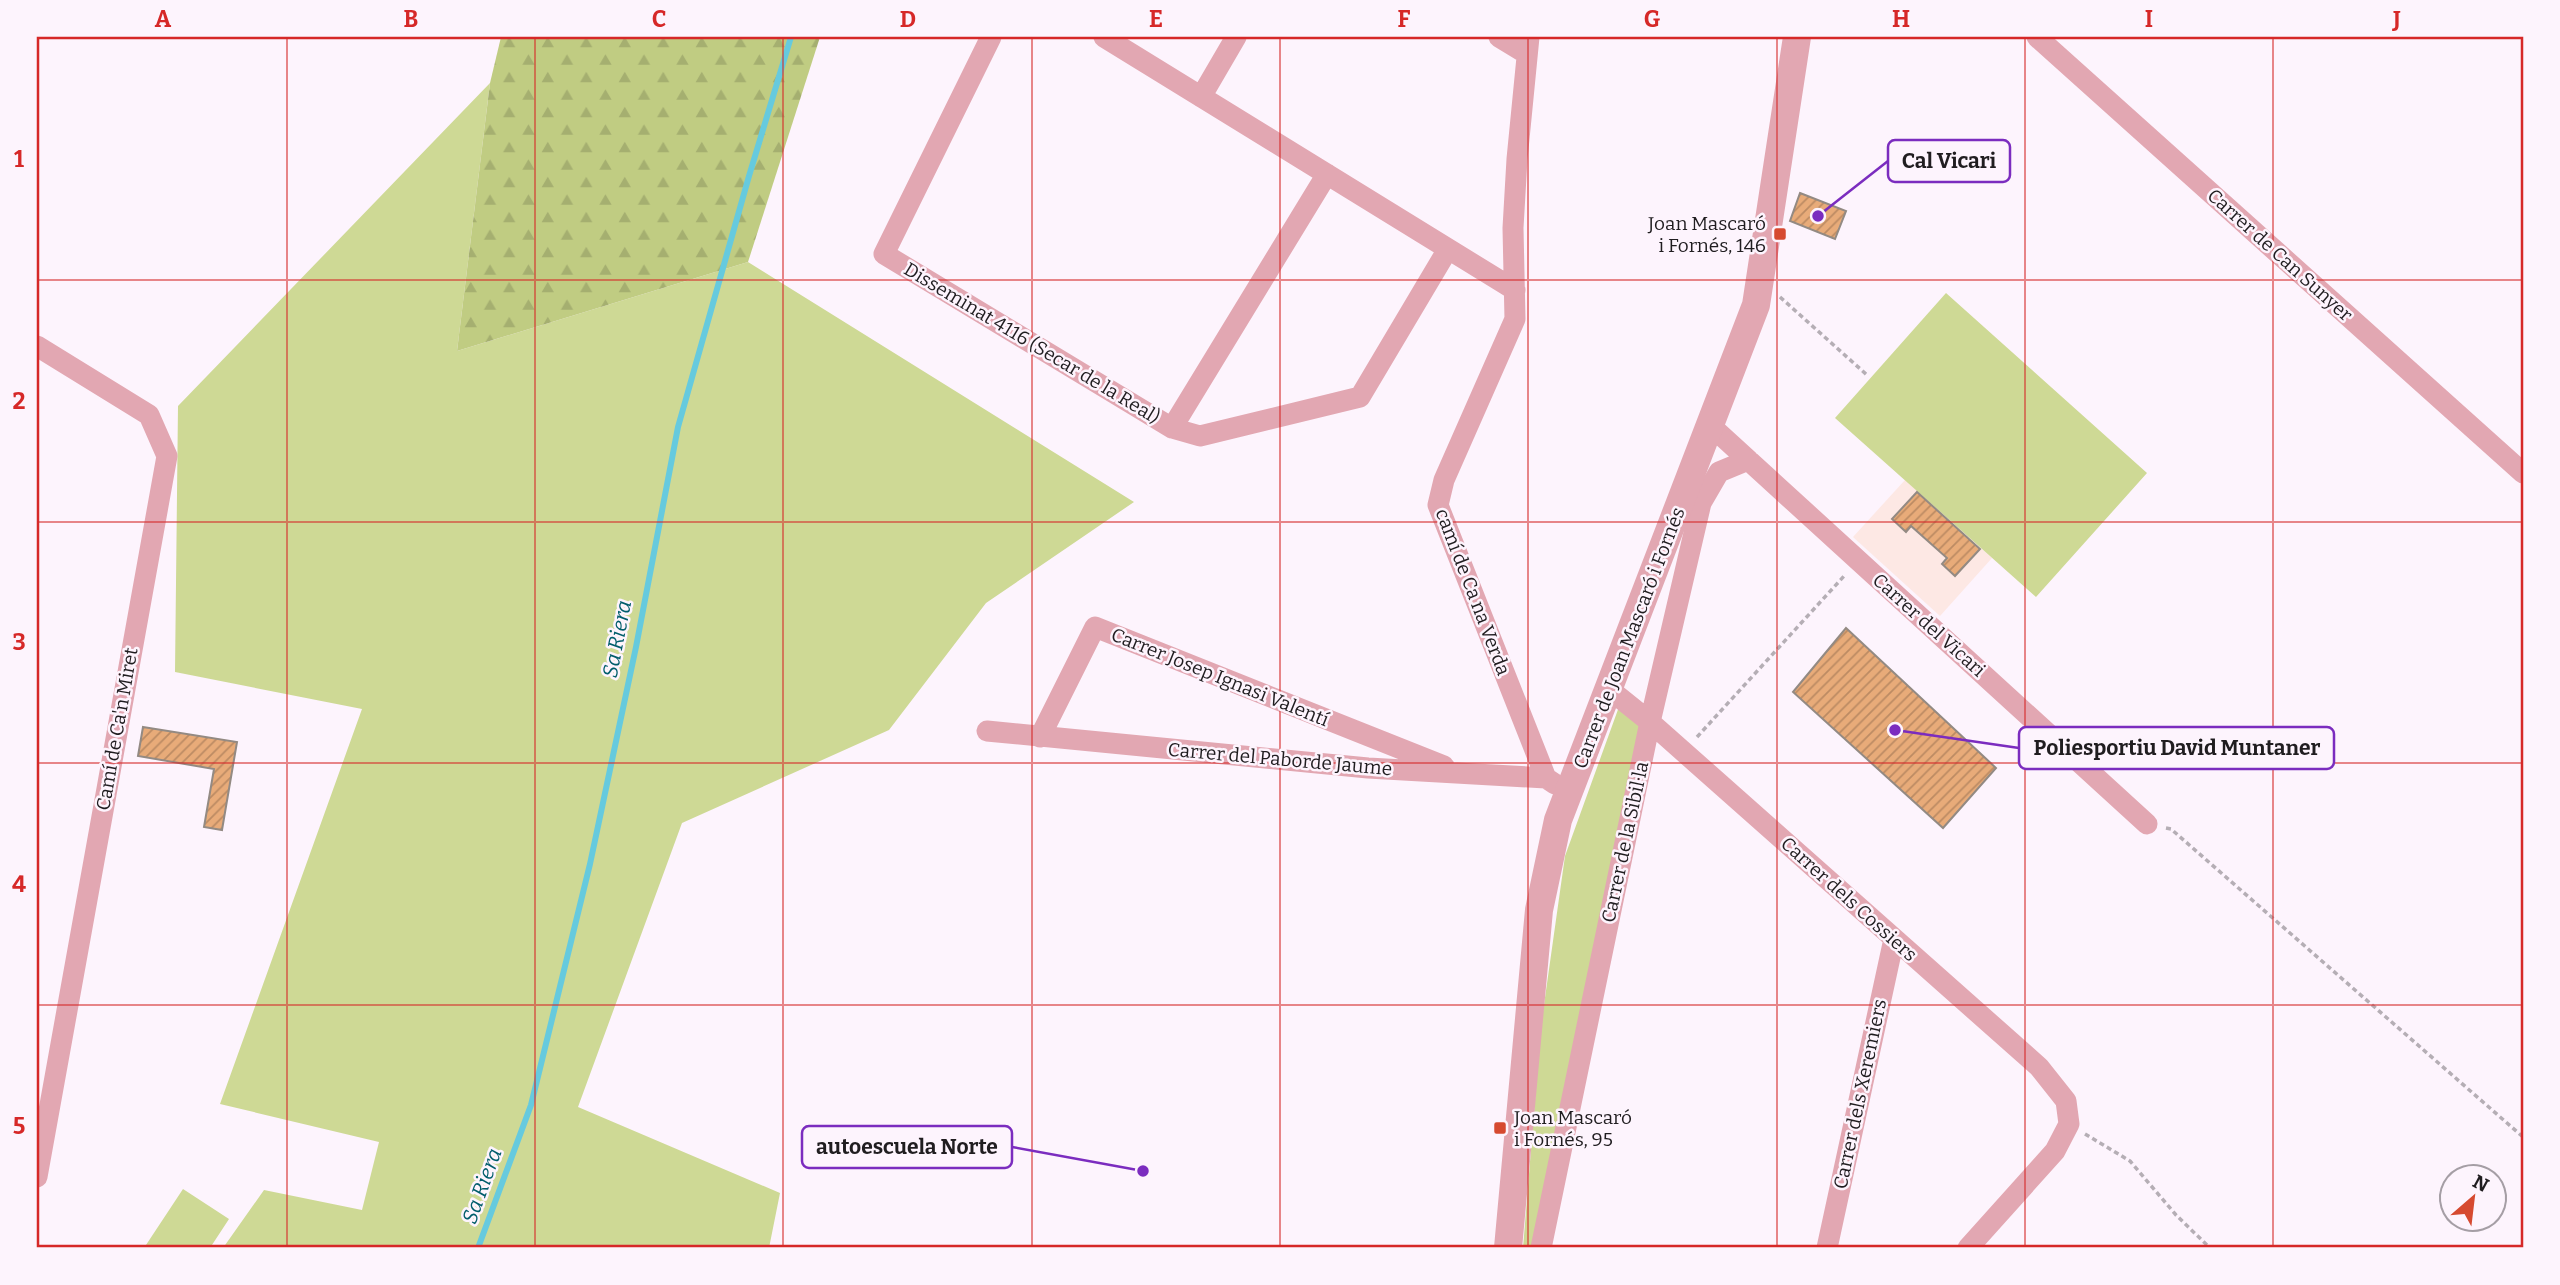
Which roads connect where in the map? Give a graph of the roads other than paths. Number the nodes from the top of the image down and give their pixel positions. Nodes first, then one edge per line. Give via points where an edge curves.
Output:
1 (991, 37) edge
2 (1104, 37) edge
3 (1236, 37) edge
4 (1499, 37) edge
5 (1797, 37) edge
6 (2037, 37) edge
7 (1528, 45) edge
8 (1201, 97) junction
9 (1326, 174) junction
10 (1448, 248) junction
11 (1515, 290) junction
12 (37, 346) edge
13 (1711, 426) junction
14 (1172, 428) junction
15 (1748, 460) junction
16 (2523, 473) edge
17 (1609, 689) junction
18 (1650, 722) junction
19 (987, 731) dead end
20 (1040, 737) junction
21 (1459, 772) junction
22 (1557, 785) junction
23 (2147, 824) road end
24 (1894, 939) junction
25 (37, 1177) edge
26 (1508, 1248) edge
27 (1541, 1248) edge
28 (1826, 1248) edge
29 (1968, 1248) edge

1 - 14 street, Disseminat 4116 (Secar de la Real) via 884,254
2 - 8 street
3 - 8 street
4 - 7 street
5 - 13 street, Carrer de Joan Mascaró i Fornés via 1756,305
6 - 16 street, Carrer de Can Sunyer
7 - 11 street, camí de Ca na Verda via 1513,228
8 - 9 street
9 - 10 street
9 - 14 street, Disseminat 4116 (Secar de la Real)
10 - 11 street
10 - 14 street, Disseminat 4116 (Secar de la Real) via 1360,397 1200,436
11 - 22 street, camí de Ca na Verda via 1515,319 1444,480 1438,505
12 - 25 street, Camí de Ca'n Miret via 149,415 167,456
13 - 15 street, Carrer del Vicari
13 - 17 street, Carrer de Joan Mascaró i Fornés
15 - 18 street, Carrer de la Sibil·la via 1719,472 1701,503
15 - 23 street, Carrer del Vicari
17 - 18 street, Carrer dels Cossiers
17 - 22 street, Carrer de Joan Mascaró i Fornés
18 - 24 street, Carrer dels Cossiers
18 - 27 street, Carrer de la Sibil·la
19 - 20 street, Carrer del Paborde Jaume
20 - 21 street, Carrer del Paborde Jaume via 1368,768
20 - 21 street, Carrer Josep Ignasi Valentí via 1095,627
21 - 22 street, Carrer del Paborde Jaume
22 - 26 street, Carrer de Joan Mascaró i Fornés via 1558,820 1539,909
24 - 28 street, Carrer dels Xeremiers
24 - 29 street, Carrer dels Cossiers via 2039,1067 2066,1101 2069,1124 2055,1151

